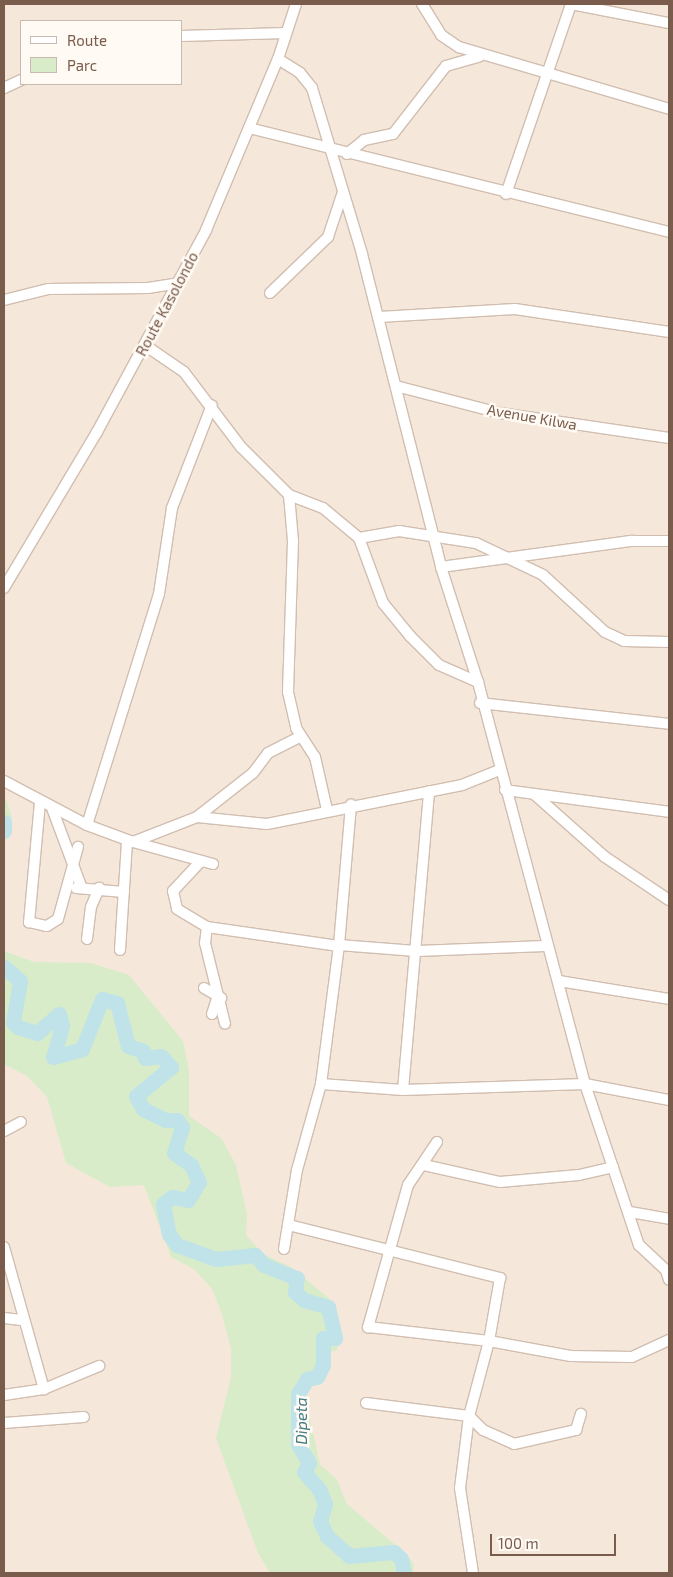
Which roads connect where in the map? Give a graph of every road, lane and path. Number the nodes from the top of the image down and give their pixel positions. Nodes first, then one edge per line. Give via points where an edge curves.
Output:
1 (422, 4) edge
2 (294, 5) edge
3 (669, 23) edge
4 (286, 33) junction
5 (182, 36) edge
6 (485, 55) junction
7 (278, 59) junction
8 (546, 73) junction
9 (20, 80) edge
10 (4, 88) edge
11 (669, 109) edge
12 (249, 128) junction
13 (330, 148) junction
14 (346, 154) junction
15 (343, 192) junction
16 (506, 194) junction
17 (669, 232) edge
18 (179, 282) junction
19 (270, 293) dead end
20 (4, 300) edge
21 (379, 318) junction
22 (669, 332) edge
23 (146, 346) junction
24 (396, 386) junction
25 (212, 405) junction
26 (669, 438) edge
27 (289, 495) junction
28 (433, 536) junction
29 (358, 538) junction
30 (669, 541) edge
31 (511, 557) junction
32 (441, 567) junction
33 (4, 588) edge
34 (669, 642) edge
35 (478, 682) junction
36 (480, 703) junction
37 (669, 724) edge
38 (301, 736) junction
39 (499, 770) junction
40 (4, 781) edge
41 (505, 790) junction
42 (429, 791) junction
43 (534, 794) junction
44 (40, 802) junction
45 (351, 805) junction
46 (52, 808) junction
47 (327, 810) junction
48 (669, 812) edge
49 (198, 817) junction
50 (87, 825) junction
51 (130, 842) junction
52 (78, 847) dead end
53 (201, 861) junction
54 (212, 864) dead end
55 (72, 868) junction
56 (81, 886) junction
57 (99, 888) junction
58 (66, 892) junction
59 (124, 892) junction
60 (669, 900) edge
61 (207, 927) junction
62 (86, 939) dead end
63 (339, 945) junction
64 (546, 946) junction
65 (120, 950) dead end
66 (416, 951) junction
67 (559, 981) junction
68 (204, 988) dead end
69 (219, 997) junction
70 (669, 1000) edge
71 (212, 1014) dead end
72 (224, 1024) dead end
73 (321, 1084) junction
74 (585, 1084) junction
75 (403, 1090) junction
76 (669, 1100) edge
77 (21, 1122) dead end
78 (4, 1130) edge
79 (437, 1142) dead end
80 (424, 1164) junction
81 (612, 1167) junction
82 (630, 1212) junction
83 (669, 1219) edge
84 (289, 1225) junction
85 (4, 1247) edge
86 (284, 1248) dead end
87 (386, 1250) junction
88 (669, 1280) edge
89 (4, 1318) edge
90 (21, 1320) junction
91 (669, 1340) edge
92 (490, 1341) junction
93 (99, 1366) dead end
94 (44, 1389) junction
95 (4, 1395) edge
96 (366, 1403) dead end
97 (581, 1414) dead end
98 (469, 1416) junction
99 (84, 1417) dead end
100 (4, 1423) edge
101 (473, 1573) edge

1 - 6 street via 441,35
2 - 4 street, Route Kasolondo
3 - 8 street via 572,4
4 - 5 street
4 - 7 street, Route Kasolondo
6 - 8 street
6 - 14 street via 446,66 393,134 364,140
7 - 12 street, Route Kasolondo
7 - 13 street via 300,73 312,88
8 - 11 street
8 - 16 street
9 - 10 street
12 - 13 street
12 - 18 street, Route Kasolondo
13 - 14 street
13 - 15 street
14 - 16 street
15 - 19 street via 328,237
15 - 21 street
16 - 17 street
18 - 20 street via 148,288 48,288
18 - 23 street, Route Kasolondo
21 - 22 street via 515,309
21 - 24 street
23 - 25 street via 184,372
23 - 33 street, Route Kasolondo
24 - 26 street, Avenue Kilwa via 500,413
24 - 28 street
25 - 27 street via 241,447
25 - 50 street via 172,508 159,594
27 - 29 street via 323,508
27 - 38 street via 293,541 288,692
28 - 29 street via 386,531
28 - 31 street via 476,543
28 - 32 street
29 - 35 street via 383,603 439,665
30 - 31 street via 632,540
31 - 32 street
31 - 34 street via 543,575 605,632 624,641
32 - 35 street
35 - 36 street
36 - 37 street
36 - 39 street
38 - 47 street via 315,757
38 - 49 street via 268,753 253,773
39 - 41 street
39 - 42 street via 462,785
40 - 44 street
41 - 43 street
41 - 64 street
42 - 45 street
42 - 66 street
43 - 48 street
43 - 60 street via 605,857
44 - 46 street
44 - 58 street via 29,922 47,926 58,919
45 - 47 street
45 - 63 street
46 - 50 street
46 - 55 street
47 - 49 street via 267,824
49 - 51 street
50 - 51 street
51 - 53 street
51 - 59 street
52 - 55 street
53 - 54 street
53 - 61 street via 173,890 173,898 177,909
55 - 56 street
55 - 58 street
56 - 57 street
56 - 58 street
57 - 59 street
57 - 62 street
59 - 65 street
61 - 63 street
61 - 69 street via 206,943
63 - 66 street
63 - 73 street
64 - 66 street
64 - 67 street
66 - 75 street
67 - 70 street
67 - 74 street
68 - 69 street
69 - 71 street
69 - 72 street
73 - 75 street
73 - 84 street via 297,1170
74 - 75 street
74 - 76 street
74 - 81 street
77 - 78 street
79 - 80 street
80 - 81 street via 500,1182 579,1175
80 - 87 street via 408,1185
81 - 82 street
82 - 83 street
82 - 88 street via 638,1245 666,1270
84 - 86 street
84 - 87 street
85 - 90 street via 15,1277
87 - 92 street via 500,1278
87 - 92 street via 368,1327
89 - 90 street
90 - 94 street
91 - 92 street via 632,1357 570,1356
92 - 98 street
93 - 94 street
94 - 95 street
96 - 98 street
97 - 98 street via 576,1430 514,1444 483,1430
98 - 101 street via 460,1488
99 - 100 street

